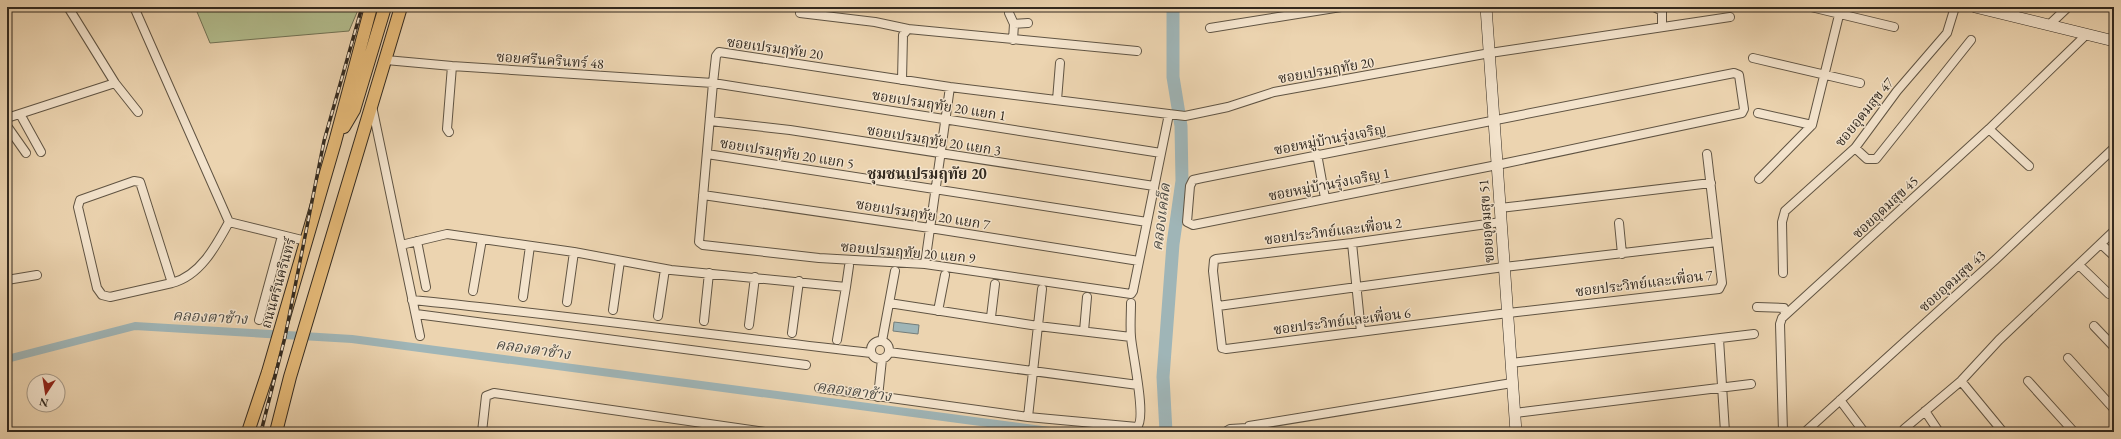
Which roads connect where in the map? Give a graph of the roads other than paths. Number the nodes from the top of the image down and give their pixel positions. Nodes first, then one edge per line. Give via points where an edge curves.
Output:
1 (68, 7) edge
2 (134, 7) edge
3 (385, 7) edge
4 (394, 7) edge
5 (401, 7) edge
6 (1341, 7) edge
7 (1486, 7) edge
8 (1654, 7) edge
9 (1811, 7) edge
10 (1955, 7) edge
11 (1975, 7) edge
12 (2068, 7) edge
13 (368, 9) edge
14 (1840, 10) edge
15 (800, 13) dead end
16 (1009, 14) dead end
17 (1730, 17) dead end
18 (1028, 23) dead end
19 (1014, 24) junction
20 (2049, 25) junction
21 (1662, 27) junction
22 (1894, 27) dead end
23 (1210, 28) dead end
24 (908, 29) junction
25 (2087, 34) junction
26 (1014, 40) junction
27 (1971, 40) dead end
28 (2114, 41) edge
29 (1137, 51) dead end
30 (1490, 53) junction
31 (1753, 58) dead end
32 (386, 60) junction
33 (1060, 63) dead end
34 (452, 66) junction
35 (1824, 76) junction
36 (902, 80) junction
37 (114, 83) junction
38 (713, 83) junction
39 (1860, 83) dead end
40 (950, 87) junction
41 (1742, 94) joint
42 (1057, 100) junction
43 (372, 103) junction
44 (138, 112) dead end
45 (1758, 113) dead end
46 (20, 114) junction
47 (1177, 116) junction
48 (7, 118) edge
49 (946, 120) junction
50 (1494, 120) junction
51 (710, 121) junction
52 (1812, 125) junction
53 (7, 126) edge
54 (1989, 129) junction
55 (449, 132) dead end
56 (335, 142) junction
57 (358, 148) junction
58 (1855, 148) junction
59 (2114, 148) edge
60 (41, 152) dead end
61 (26, 153) dead end
62 (1161, 153) junction
63 (707, 154) junction
64 (941, 154) junction
65 (1317, 154) junction
66 (1707, 154) dead end
67 (1497, 165) junction
68 (2029, 166) dead end
69 (1759, 179) dead end
70 (1711, 183) junction
71 (1154, 186) junction
72 (936, 190) junction
73 (703, 195) junction
74 (1326, 198) junction
75 (1188, 202) joint
76 (1500, 208) junction
77 (229, 222) junction
78 (1147, 222) junction
79 (1501, 222) junction
80 (1619, 223) dead end
81 (930, 228) junction
82 (2114, 232) edge
83 (282, 236) junction
84 (482, 239) junction
85 (306, 241) junction
86 (416, 241) junction
87 (1717, 242) junction
88 (1352, 243) junction
89 (2101, 244) junction
90 (401, 245) junction
91 (530, 246) junction
92 (703, 246) joint
93 (574, 252) junction
94 (1622, 254) junction
95 (2114, 256) edge
96 (620, 261) junction
97 (1139, 261) junction
98 (925, 264) junction
99 (2079, 264) junction
100 (849, 266) dead end
101 (1504, 267) junction
102 (665, 269) junction
103 (895, 270) dead end
104 (709, 273) junction
105 (1783, 273) dead end
106 (37, 275) dead end
107 (945, 275) dead end
108 (755, 277) junction
109 (7, 280) edge
110 (799, 281) junction
111 (172, 283) junction
112 (995, 284) dead end
113 (426, 287) dead end
114 (846, 287) junction
115 (1357, 287) junction
116 (1042, 289) dead end
117 (473, 291) dead end
118 (2109, 294) dead end
119 (523, 297) dead end
120 (1087, 297) dead end
121 (412, 300) junction
122 (567, 302) dead end
123 (889, 303) junction
124 (1131, 303) dead end
125 (1218, 306) junction
126 (1757, 307) dead end
127 (612, 310) dead end
128 (938, 311) junction
129 (1784, 311) junction
130 (1508, 313) junction
131 (416, 314) junction
132 (658, 316) dead end
133 (991, 317) junction
134 (259, 320) dead end
135 (704, 321) dead end
136 (749, 325) dead end
137 (1038, 326) junction
138 (2094, 326) dead end
139 (1084, 331) junction
140 (1361, 332) junction
141 (792, 333) dead end
142 (1754, 334) dead end
143 (420, 336) dead end
144 (1131, 337) junction
145 (1719, 338) junction
146 (837, 340) dead end
147 (882, 341) junction
148 (2114, 347) edge
149 (888, 352) junction
150 (871, 353) junction
151 (2068, 358) dead end
152 (882, 359) junction
153 (1511, 363) junction
154 (806, 365) dead end
155 (268, 372) junction
156 (1033, 372) junction
157 (290, 377) junction
158 (1960, 380) junction
159 (2028, 381) dead end
160 (1512, 383) junction
161 (1751, 384) dead end
162 (1138, 385) junction
163 (819, 388) dead end
164 (1722, 388) junction
165 (878, 397) junction
166 (1840, 400) junction
167 (2114, 409) edge
168 (1925, 411) junction
169 (1515, 413) junction
170 (1028, 416) junction
171 (1904, 429) dead end
172 (1247, 430) edge
173 (248, 432) edge
174 (254, 432) edge
175 (271, 432) edge
176 (276, 432) edge
177 (482, 432) edge
178 (765, 432) edge
179 (1225, 432) edge
180 (1516, 432) edge
181 (1725, 432) edge
182 (1783, 432) edge
183 (1805, 432) edge
184 (1864, 432) edge
185 (1939, 432) edge
186 (2003, 432) edge
187 (2074, 432) edge

1 - 37 street
2 - 77 street
3 - 56 main road, ถนนศรีนครินทร์ via 354,110
4 - 57 main road via 362,111
5 - 32 main road
6 - 23 street
7 - 30 street, ซอยอุดมสุข 51
8 - 21 street via 1662,11
9 - 14 street
10 - 58 street, ซอยอุดมสุข 47 via 1947,32 1897,90
11 - 20 street
12 - 20 street
13 - 56 main road, ถนนศรีนครินทร์
14 - 22 street
14 - 35 street
15 - 24 street via 875,22
16 - 19 street
17 - 21 street, ซอยเปรมฤทัย 20
18 - 19 street
19 - 26 street
20 - 25 street
21 - 30 street, ซอยเปรมฤทัย 20
24 - 26 street
24 - 36 street via 903,35
25 - 28 street
25 - 54 street, ซอยอุดมสุข 45
26 - 29 street
27 - 58 street via 1876,158 1867,159
30 - 47 street, ซอยเปรมฤทัย 20 via 1274,92 1228,107
30 - 50 street, ซอยอุดมสุข 51
31 - 35 street
32 - 34 street, ซอยศรีนครินทร์ 48
32 - 43 main road
33 - 42 street
34 - 38 street, ซอยศรีนครินทร์ 48
34 - 55 street via 447,129
35 - 39 street
35 - 52 street
36 - 38 street, ซอยเปรมฤทัย 20 via 720,52 716,56
36 - 40 street, ซอยเปรมฤทัย 20
37 - 44 street
37 - 46 street
38 - 49 street, ซอยเปรมฤทัย 20 แยก 1
38 - 51 street, ซอยเปรมฤทัย 20
40 - 42 street, ซอยเปรมฤทัย 20
40 - 49 street
41 - 50 street, ซอยหมู่บ้านรุ่งเจริญ via 1739,75 1734,74
41 - 67 street, ซอยหมู่บ้านรุ่งเจริญ 1 via 1742,113
42 - 47 street, ซอยเปรมฤทัย 20
43 - 57 main road
43 - 90 street
45 - 52 street
46 - 48 street
46 - 60 street
47 - 62 street
49 - 62 street, ซอยเปรมฤทัย 20 แยก 1
49 - 64 street
50 - 65 street, ซอยหมู่บ้านรุ่งเจริญ
50 - 67 street, ซอยอุดมสุข 51
51 - 63 street, ซอยเปรมฤทัย 20
51 - 64 street, ซอยเปรมฤทัย 20 แยก 3 via 790,130
52 - 69 street
53 - 61 street
54 - 68 street
54 - 129 street, ซอยอุดมสุข 45 via 1826,279
56 - 85 main road, ถนนศรีนครินทร์
57 - 157 main road
58 - 105 street, ซอยอุดมสุข 47 via 1785,211 1782,222
59 - 166 street, ซอยอุดมสุข 43
62 - 71 street
63 - 72 street, ซอยเปรมฤทัย 20 แยก 5
63 - 73 street, ซอยเปรมฤทัย 20
64 - 71 street, ซอยเปรมฤทัย 20 แยก 3
64 - 72 street
65 - 74 street
65 - 75 street, ซอยหมู่บ้านรุ่งเจริญ via 1193,180
66 - 70 street, ซอยประวิทย์และเพื่อน 7
67 - 74 street, ซอยหมู่บ้านรุ่งเจริญ 1
67 - 76 street, ซอยอุดมสุข 51
70 - 76 street
70 - 87 street, ซอยประวิทย์และเพื่อน 7
71 - 78 street
72 - 78 street, ซอยเปรมฤทัย 20 แยก 5
72 - 81 street
73 - 81 street, ซอยเปรมฤทัย 20 แยก 7
73 - 92 street, ซอยเปรมฤทัย 20 via 699,242
74 - 75 street, ซอยหมู่บ้านรุ่งเจริญ 1 via 1193,225 1187,222
76 - 79 street, ซอยอุดมสุข 51
77 - 83 street
77 - 111 street via 198,269
78 - 97 street
79 - 88 street, ซอยประวิทย์และเพื่อน 2
79 - 101 street, ซอยอุดมสุข 51
80 - 94 street
81 - 97 street, ซอยเปรมฤทัย 20 แยก 7
81 - 98 street
82 - 89 street
83 - 85 street
83 - 134 street
84 - 86 street via 447,234
84 - 91 street
84 - 117 street
85 - 155 main road, ถนนศรีนครินทร์
86 - 90 street
86 - 113 street
87 - 94 street
87 - 130 street, ซอยประวิทย์และเพื่อน 7 via 1722,283 1718,289
88 - 115 street
88 - 125 street, ซอยประวิทย์และเพื่อน 2 via 1216,259 1213,271
89 - 95 street
89 - 99 street
90 - 121 street
91 - 93 street
91 - 119 street
92 - 98 street, ซอยเปรมฤทัย 20 แยก 9 via 819,258
93 - 96 street
93 - 122 street
94 - 101 street
96 - 102 street
96 - 127 street
97 - 98 street, ซอยเปรมฤทัย 20 แยก 9 via 1133,291 1129,294
99 - 118 street
99 - 158 street
100 - 114 street
101 - 115 street
101 - 130 street, ซอยอุดมสุข 51
102 - 104 street
102 - 132 street
103 - 123 street
104 - 108 street
104 - 135 street
106 - 109 street
107 - 128 street
108 - 110 street
108 - 136 street
110 - 114 street
110 - 141 street
111 - 111 street via 140,182 134,181 80,200 77,204 98,288 102,295 110,297
112 - 133 street
114 - 146 street
115 - 125 street
115 - 140 street
116 - 137 street
120 - 139 street
121 - 131 street
121 - 150 street via 525,311 664,330
123 - 128 street
123 - 147 street
124 - 144 street
125 - 140 street, ซอยประวิทย์และเพื่อน 6 via 1220,342 1224,349
126 - 129 street
128 - 133 street
129 - 182 street via 1780,324
130 - 140 street, ซอยประวิทย์และเพื่อน 6
130 - 153 street, ซอยอุดมสุข 51
131 - 143 street
131 - 154 street
133 - 137 street
137 - 139 street
137 - 156 street
138 - 148 street
139 - 144 street
142 - 145 street
144 - 162 street
145 - 153 street
145 - 164 street
147 - 149 street via 888,347
147 - 150 street via 873,344
149 - 152 street
149 - 156 street
150 - 152 street
151 - 167 street
152 - 165 street
153 - 160 street, ซอยอุดมสุข 51
155 - 173 main road, ถนนศรีนครินทร์
155 - 174 main road
156 - 162 street
156 - 170 street
157 - 175 main road
157 - 176 main road
158 - 168 street
158 - 186 street
159 - 187 street
160 - 169 street, ซอยอุดมสุข 51
160 - 172 street via 1249,426
161 - 164 street
162 - 170 street via 1140,421 1137,427
163 - 165 street
164 - 169 street
164 - 181 street
165 - 170 street
166 - 183 street, ซอยอุดมสุข 43
166 - 184 street
168 - 171 street
168 - 185 street
169 - 180 street, ซอยอุดมสุข 51
172 - 179 street via 1230,429
177 - 178 street via 486,396 494,393

